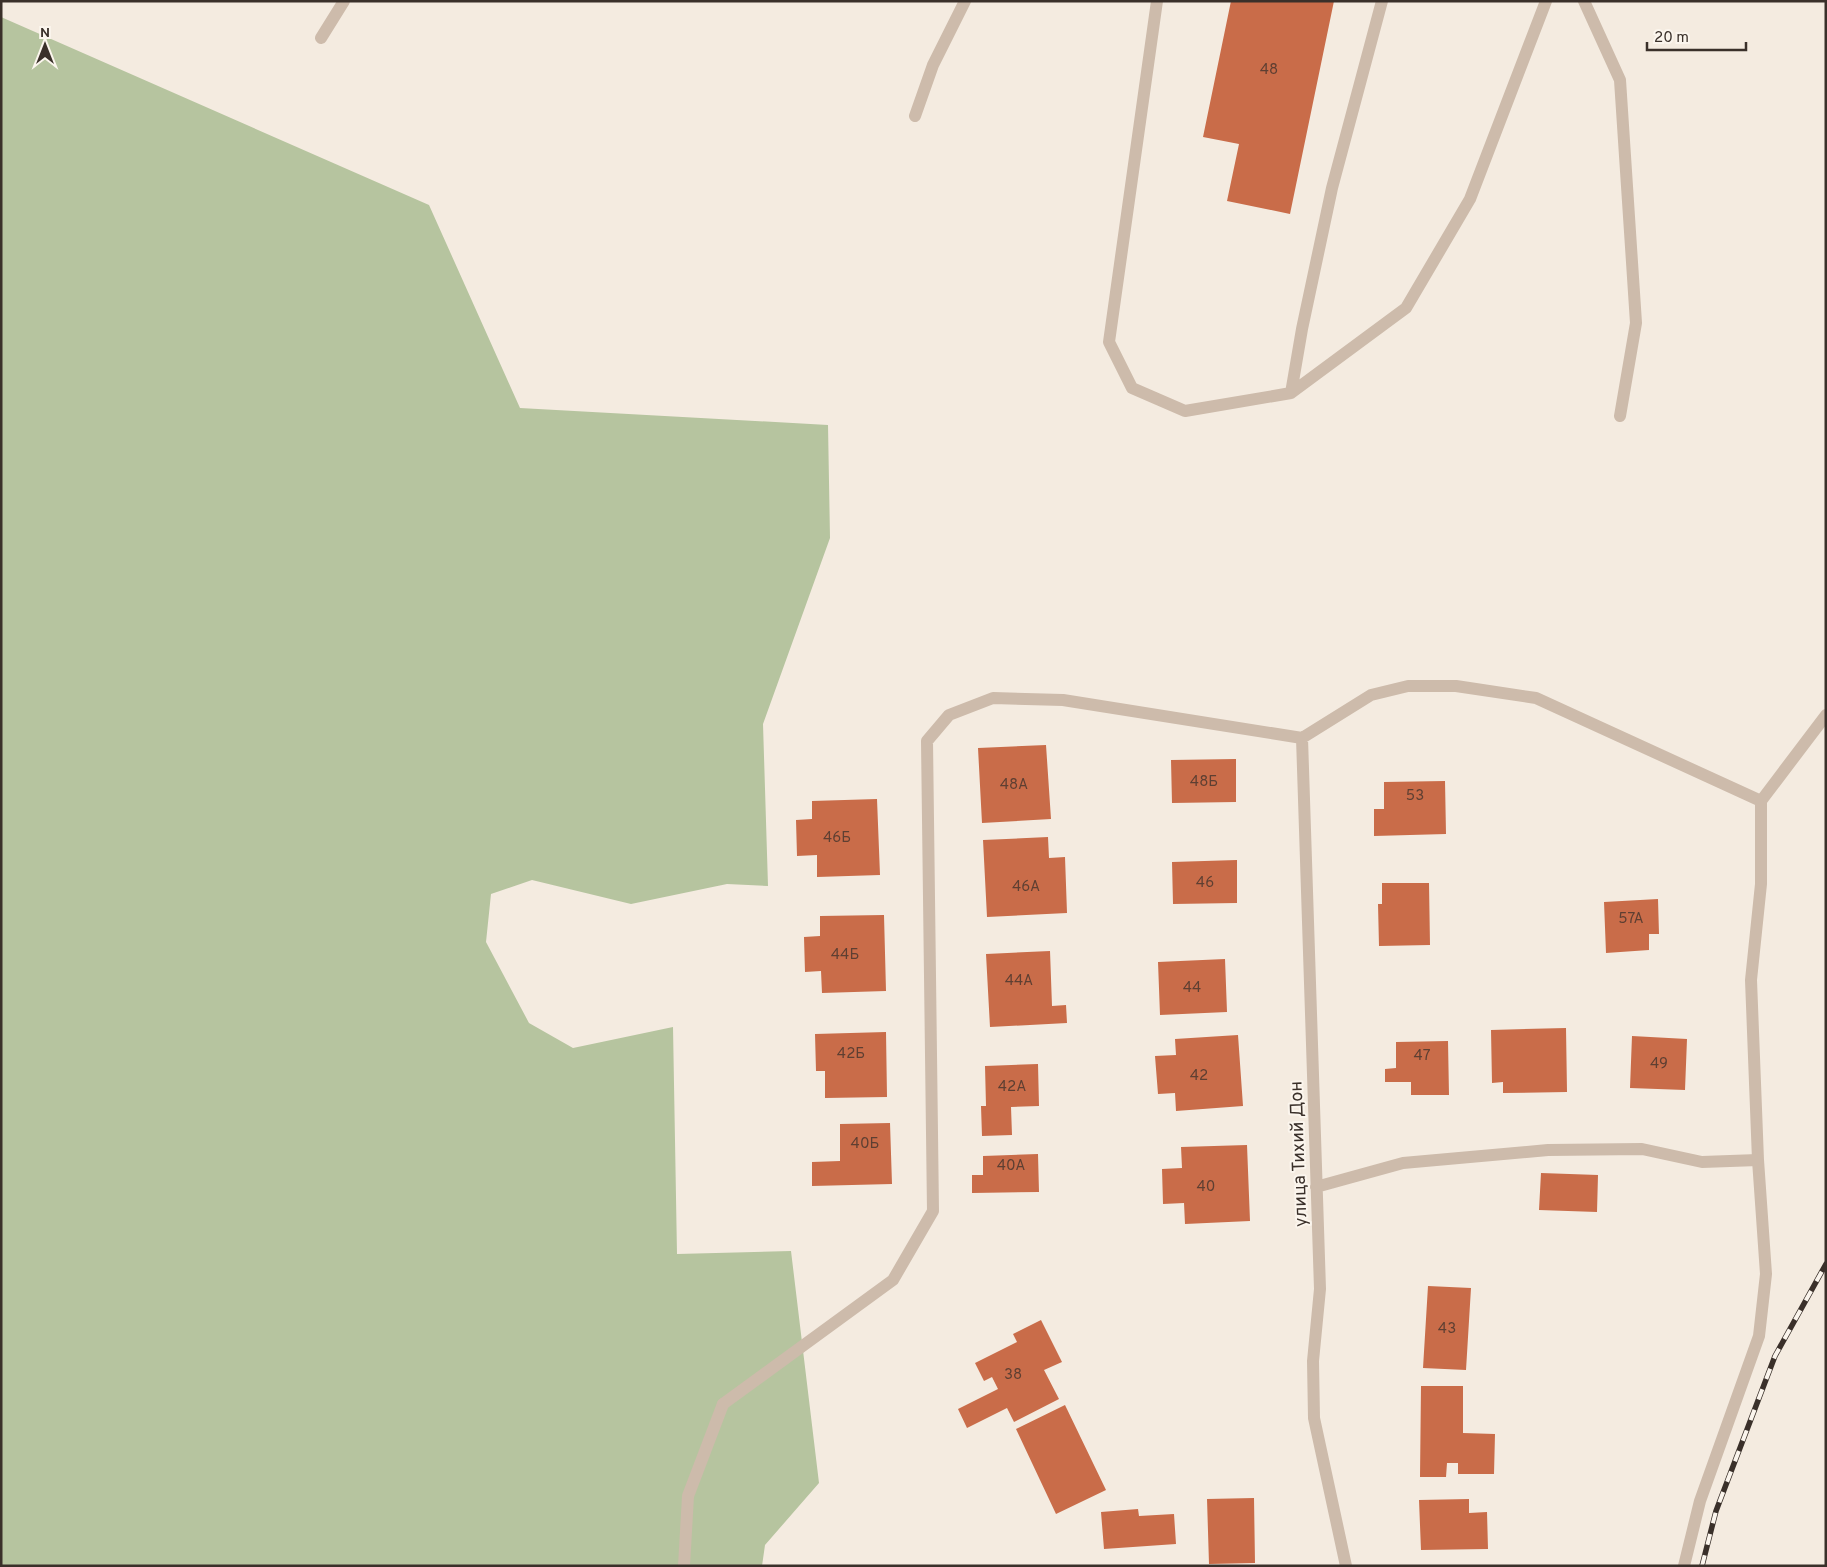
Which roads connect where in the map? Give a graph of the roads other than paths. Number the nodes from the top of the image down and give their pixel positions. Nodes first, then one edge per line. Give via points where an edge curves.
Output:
1 (344, 1) edge
2 (965, 1) edge
3 (1157, 1) edge
4 (1382, 1) edge
5 (1546, 1) edge
6 (1584, 1) edge
7 (321, 38) dead end
8 (915, 116) dead end
9 (1292, 393) junction
10 (1620, 416) dead end
11 (1826, 715) edge
12 (1302, 738) junction
13 (1761, 801) junction
14 (1758, 1160) junction
15 (1316, 1187) junction
16 (684, 1566) edge
17 (1346, 1566) edge
18 (1684, 1566) edge

1 - 7 street
2 - 8 street via 933,65
3 - 9 street via 1109,342 1132,388 1185,411
4 - 9 street via 1332,188
5 - 9 street via 1470,199 1406,308
6 - 10 street via 1620,80 1636,323
11 - 13 street
12 - 13 street via 1371,695 1408,686 1456,686 1536,698
12 - 15 street, улица Тихий Дон
12 - 16 street via 1063,700 992,698 949,714 927,741 933,1211 893,1280 723,1404 688,1496
13 - 14 street via 1760,884 1751,980
14 - 15 street via 1702,1162 1642,1149 1548,1150 1402,1163
14 - 18 street via 1766,1274 1759,1336 1700,1501
15 - 17 street, улица Тихий Дон via 1320,1289 1313,1361 1314,1418

